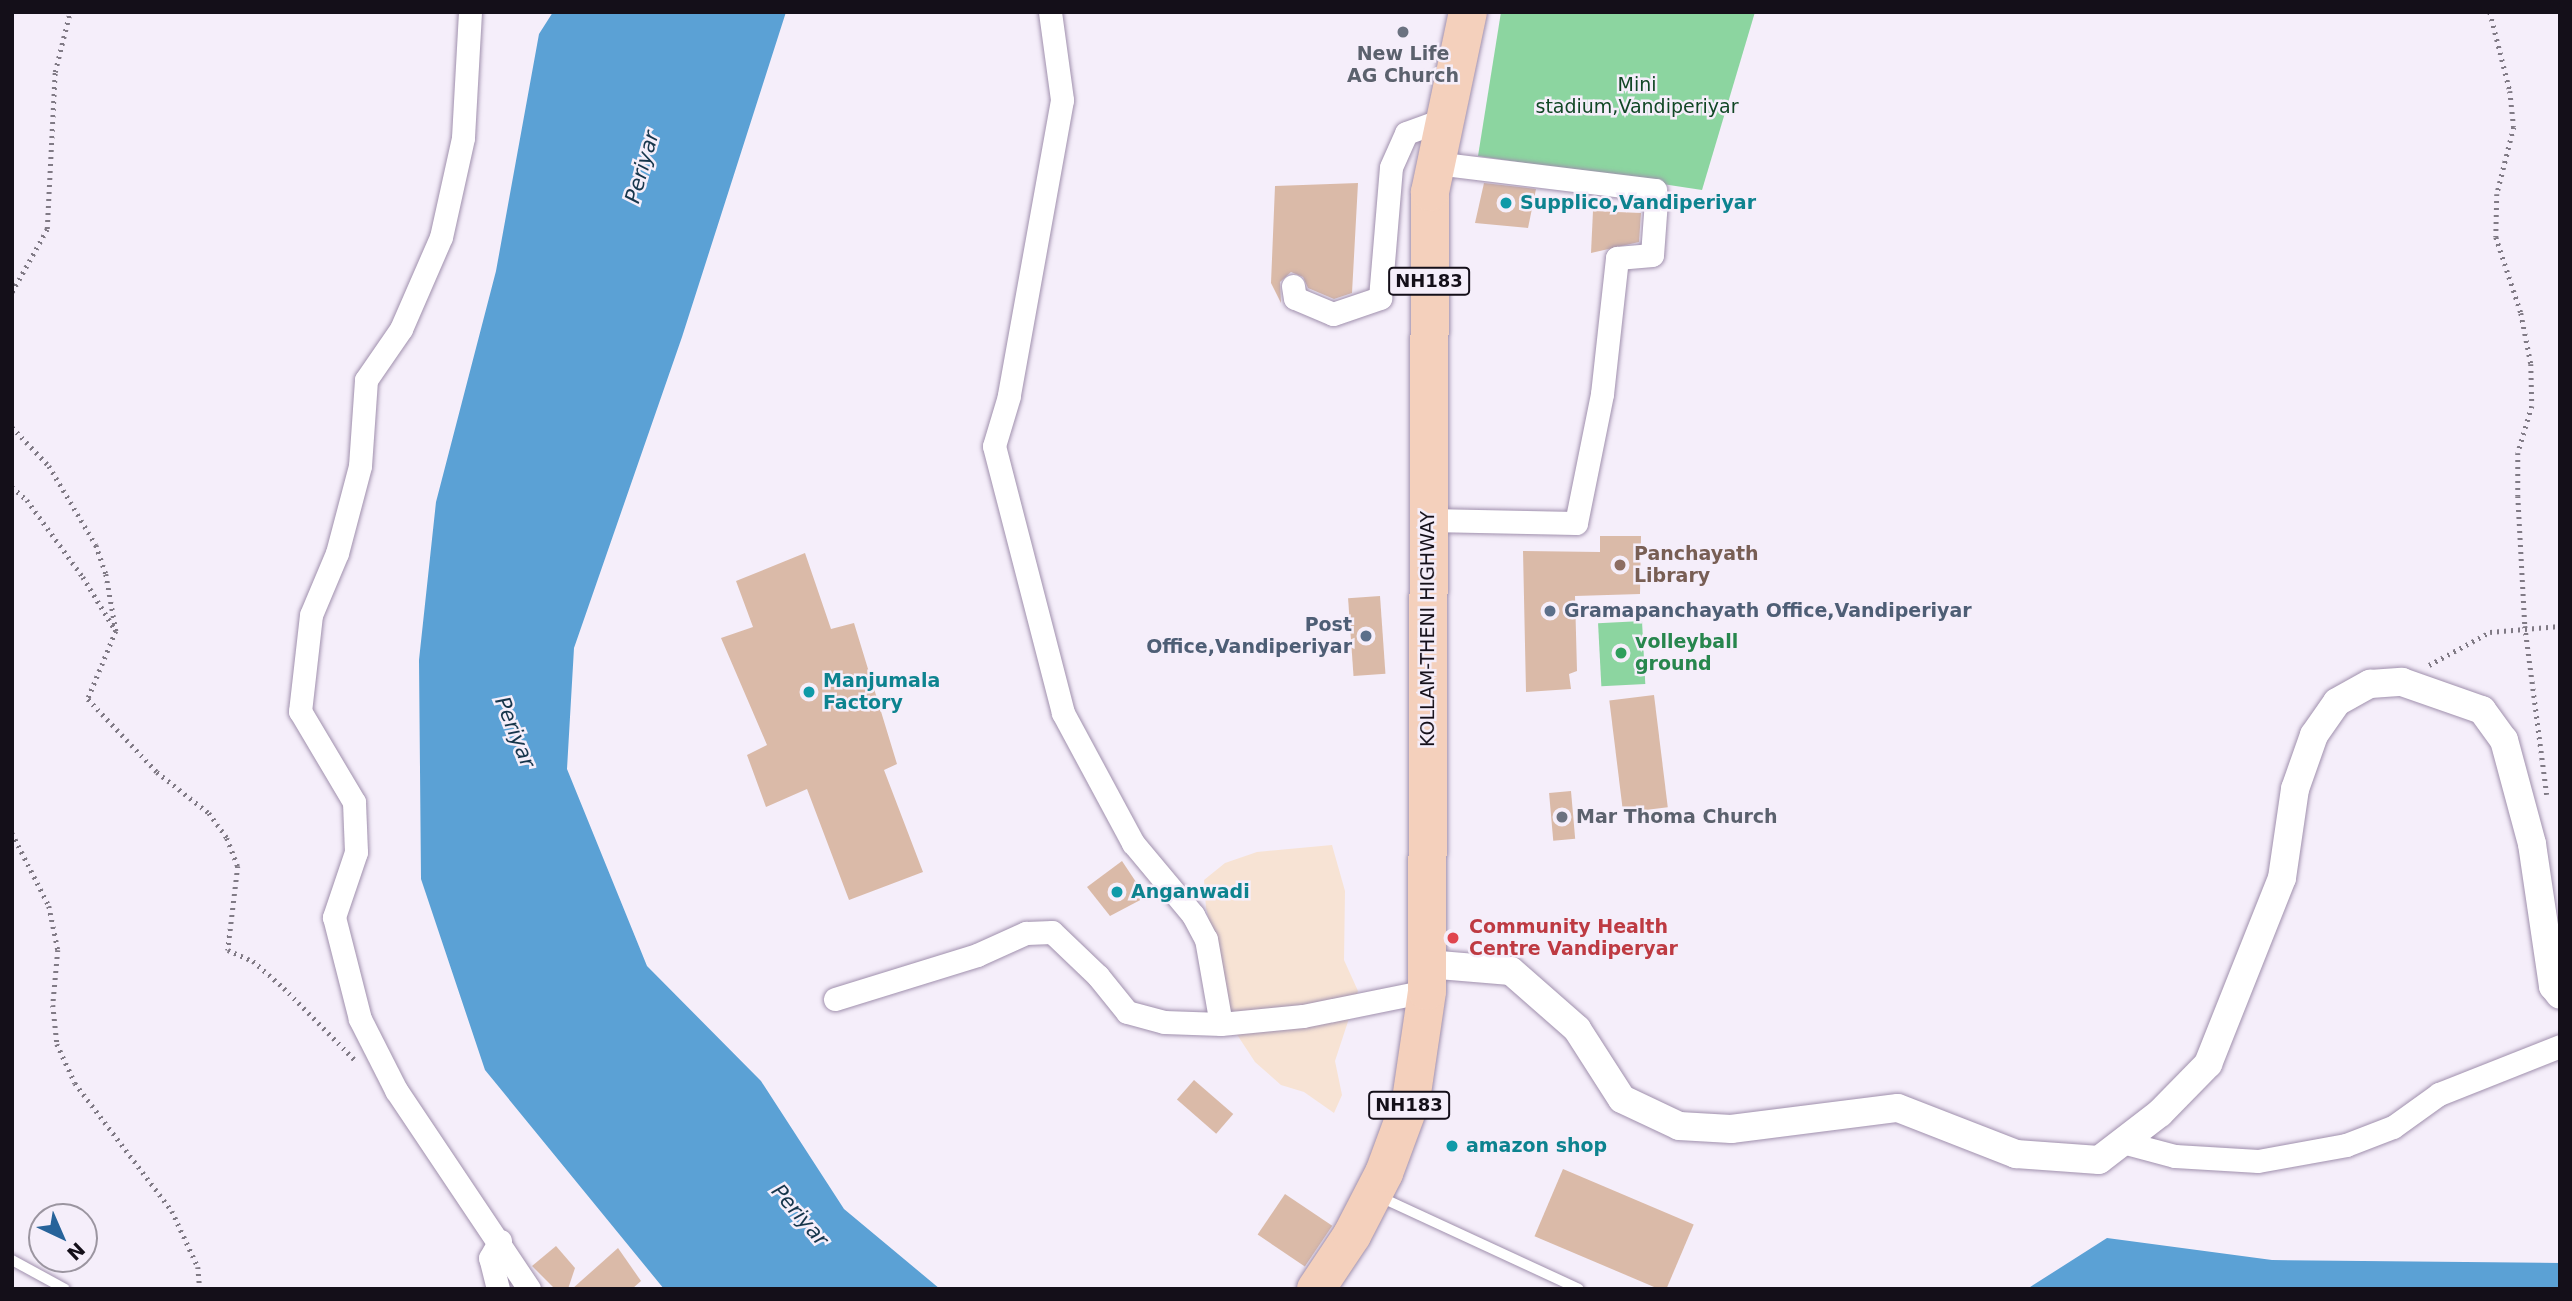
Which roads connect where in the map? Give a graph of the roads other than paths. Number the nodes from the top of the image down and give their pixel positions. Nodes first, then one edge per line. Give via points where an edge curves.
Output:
1 (470, 12) edge
2 (1050, 12) edge
3 (1468, 12) edge
4 (1445, 119) junction
5 (1436, 163) junction
6 (1293, 286) dead end
7 (1431, 544) junction
8 (1427, 977) junction
9 (2560, 995) edge
10 (835, 999) dead end
11 (1221, 1024) junction
12 (2560, 1046) edge
13 (2122, 1142) junction
14 (1372, 1194) junction
15 (1352, 1235) junction
16 (500, 1241) junction
17 (12, 1260) edge
18 (65, 1289) edge
19 (498, 1289) edge
20 (529, 1289) edge
21 (1316, 1289) edge
22 (1341, 1289) edge
23 (1579, 1289) edge

1 - 16 street via 463,138 441,237 401,329 366,380 360,466 338,553 311,615 300,711 354,802 356,852 334,917 360,1020 382,1062
2 - 11 street via 1062,100 1009,396 994,446 1063,713 1133,843 1193,915 1206,939
3 - 4 highway, KOLLAM-THENI HIGHWAY / NH183
4 - 5 highway, KOLLAM-THENI HIGHWAY / NH183
4 - 6 street via 1406,133 1391,167 1380,298 1333,314 1295,298
5 - 7 highway, KOLLAM-THENI HIGHWAY / NH183 via 1430,192
5 - 7 street via 1655,190 1656,201 1652,255 1617,258 1602,394 1576,523
7 - 8 highway, KOLLAM-THENI HIGHWAY / NH183
8 - 11 street via 1303,1016
8 - 13 street via 1511,971 1577,1029 1622,1098 1679,1126 1731,1129 1898,1108 2016,1154 2099,1160
8 - 14 highway, KOLLAM-THENI HIGHWAY / NH183 via 1411,1100
9 - 13 street via 2553,985 2532,844 2504,740 2482,710 2402,681 2370,684 2337,702 2314,735 2295,789 2282,878 2208,1063 2160,1113
10 - 11 street via 977,954 1026,933 1052,932 1098,975 1127,1012 1164,1023
12 - 13 street via 2439,1094 2393,1127 2346,1144 2258,1161 2175,1156
14 - 15 highway, KOLLAM-THENI HIGHWAY / NH183
14 - 23 lane
15 - 21 highway
15 - 22 highway, NH183
16 - 19 street via 490,1258
16 - 20 street
17 - 18 lane

